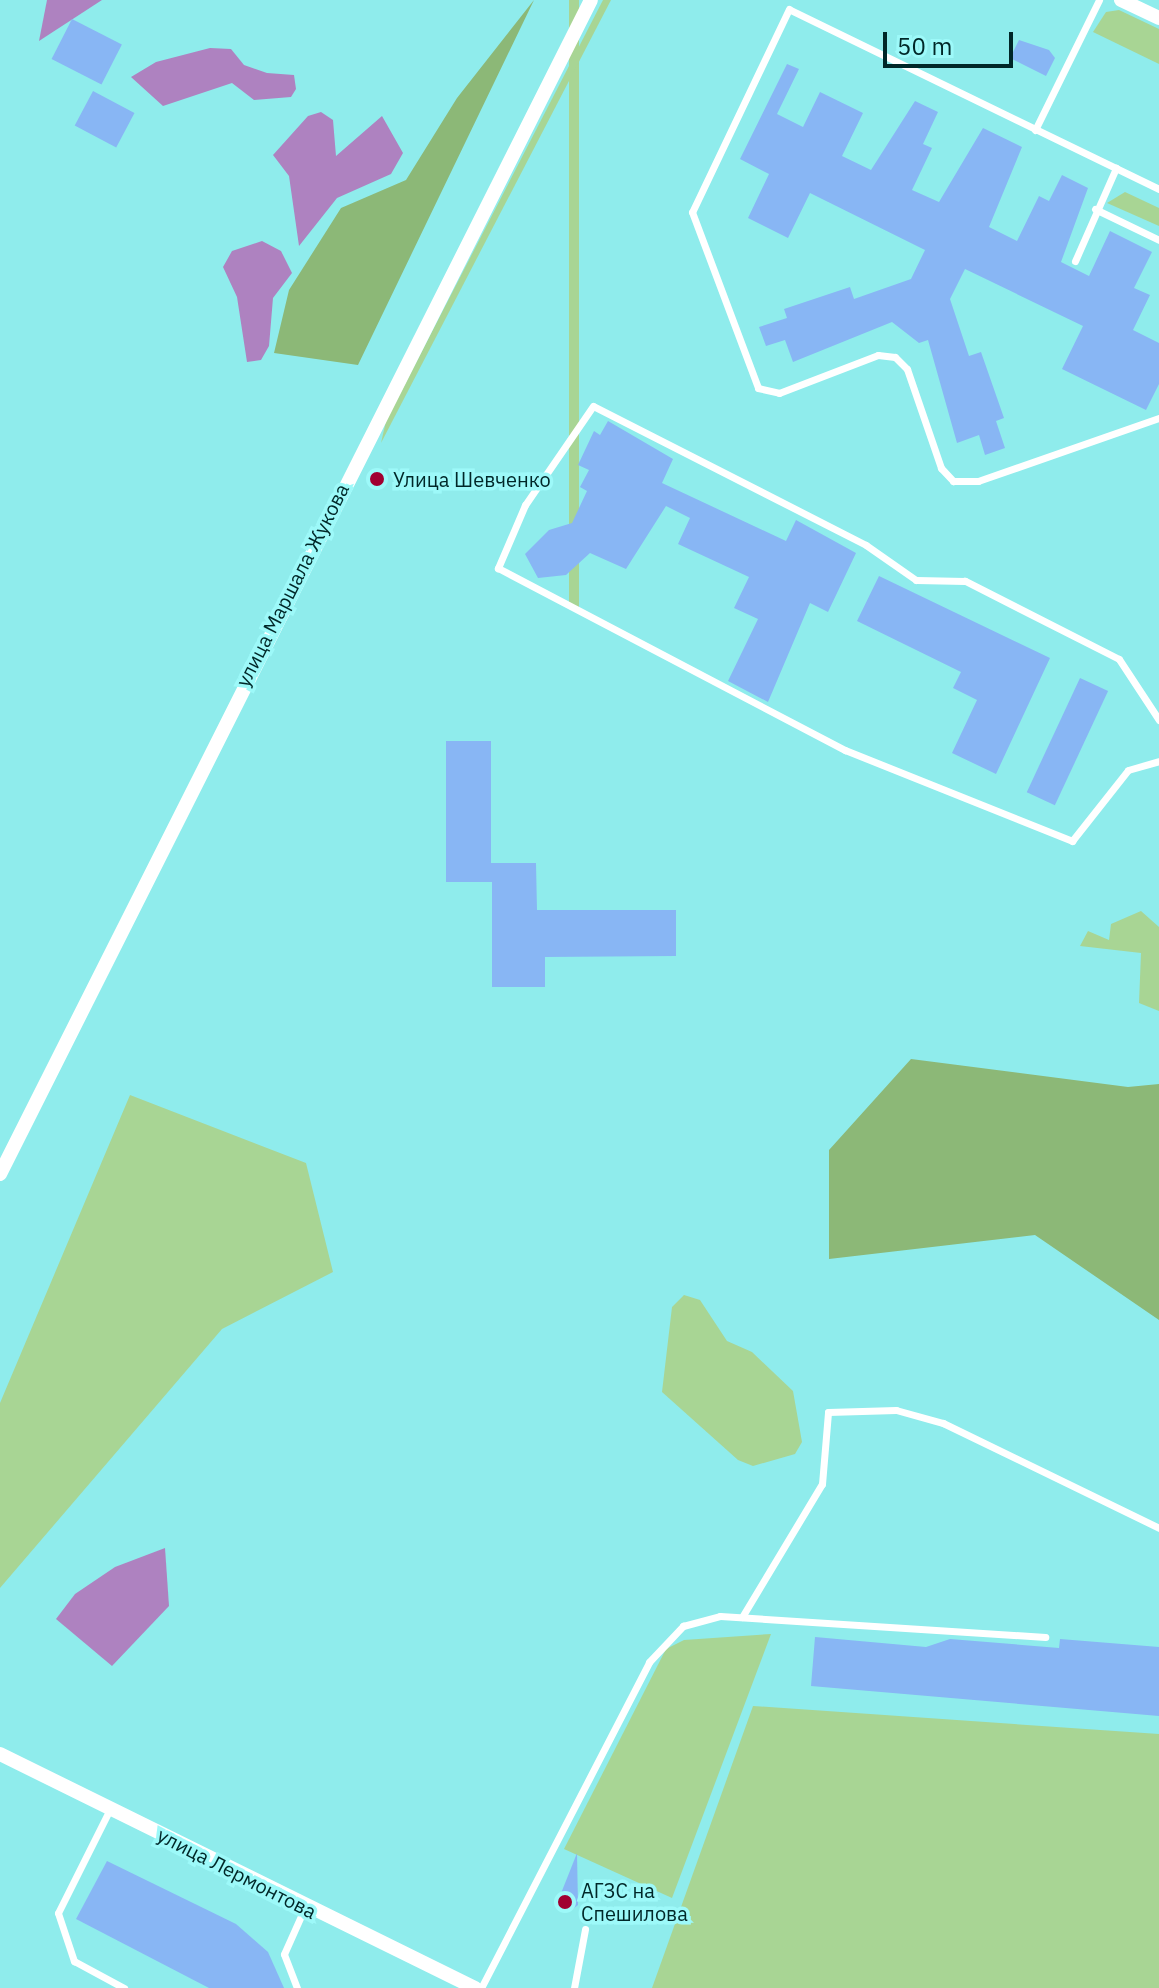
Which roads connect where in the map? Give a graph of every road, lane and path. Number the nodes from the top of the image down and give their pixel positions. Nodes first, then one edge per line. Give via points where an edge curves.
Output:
1 (591, 0) edge
2 (793, 0) edge
3 (1099, 0) edge
4 (1121, 0) edge
5 (789, 9) junction
6 (1159, 18) edge
7 (1035, 130) junction
8 (1116, 168) junction
9 (1159, 189) edge
10 (1095, 209) junction
11 (1159, 240) edge
12 (1075, 261) dead end
13 (1159, 418) edge
14 (1159, 720) edge
15 (1159, 761) edge
16 (0, 1174) edge
17 (1159, 1528) edge
18 (742, 1617) junction
19 (1045, 1637) dead end
20 (0, 1754) edge
21 (110, 1809) junction
22 (305, 1907) junction
23 (585, 1929) dead end
24 (124, 1988) edge
25 (297, 1988) edge
26 (475, 1988) edge
27 (481, 1988) edge
28 (574, 1988) edge

1 - 16 street, улица Маршала Жукова
2 - 5 lane
3 - 7 lane
4 - 6 street
5 - 7 lane
5 - 13 lane via 692,212 758,388 779,393 878,355 895,357 907,369 941,468 961,483
7 - 8 lane
8 - 9 lane
8 - 10 lane
10 - 11 lane
10 - 12 lane
14 - 15 lane via 1119,659 965,581 916,580 866,545 593,406 525,505 498,568 845,750 1072,841 1128,770
17 - 18 lane via 943,1423 896,1410 828,1412 822,1484
18 - 19 lane
18 - 27 lane via 701,1619 665,1638
20 - 21 street, улица Лермонтова
21 - 22 street, улица Лермонтова
21 - 24 lane via 58,1913 74,1961
22 - 25 lane via 284,1954
22 - 26 street, улица Лермонтова
23 - 28 lane

